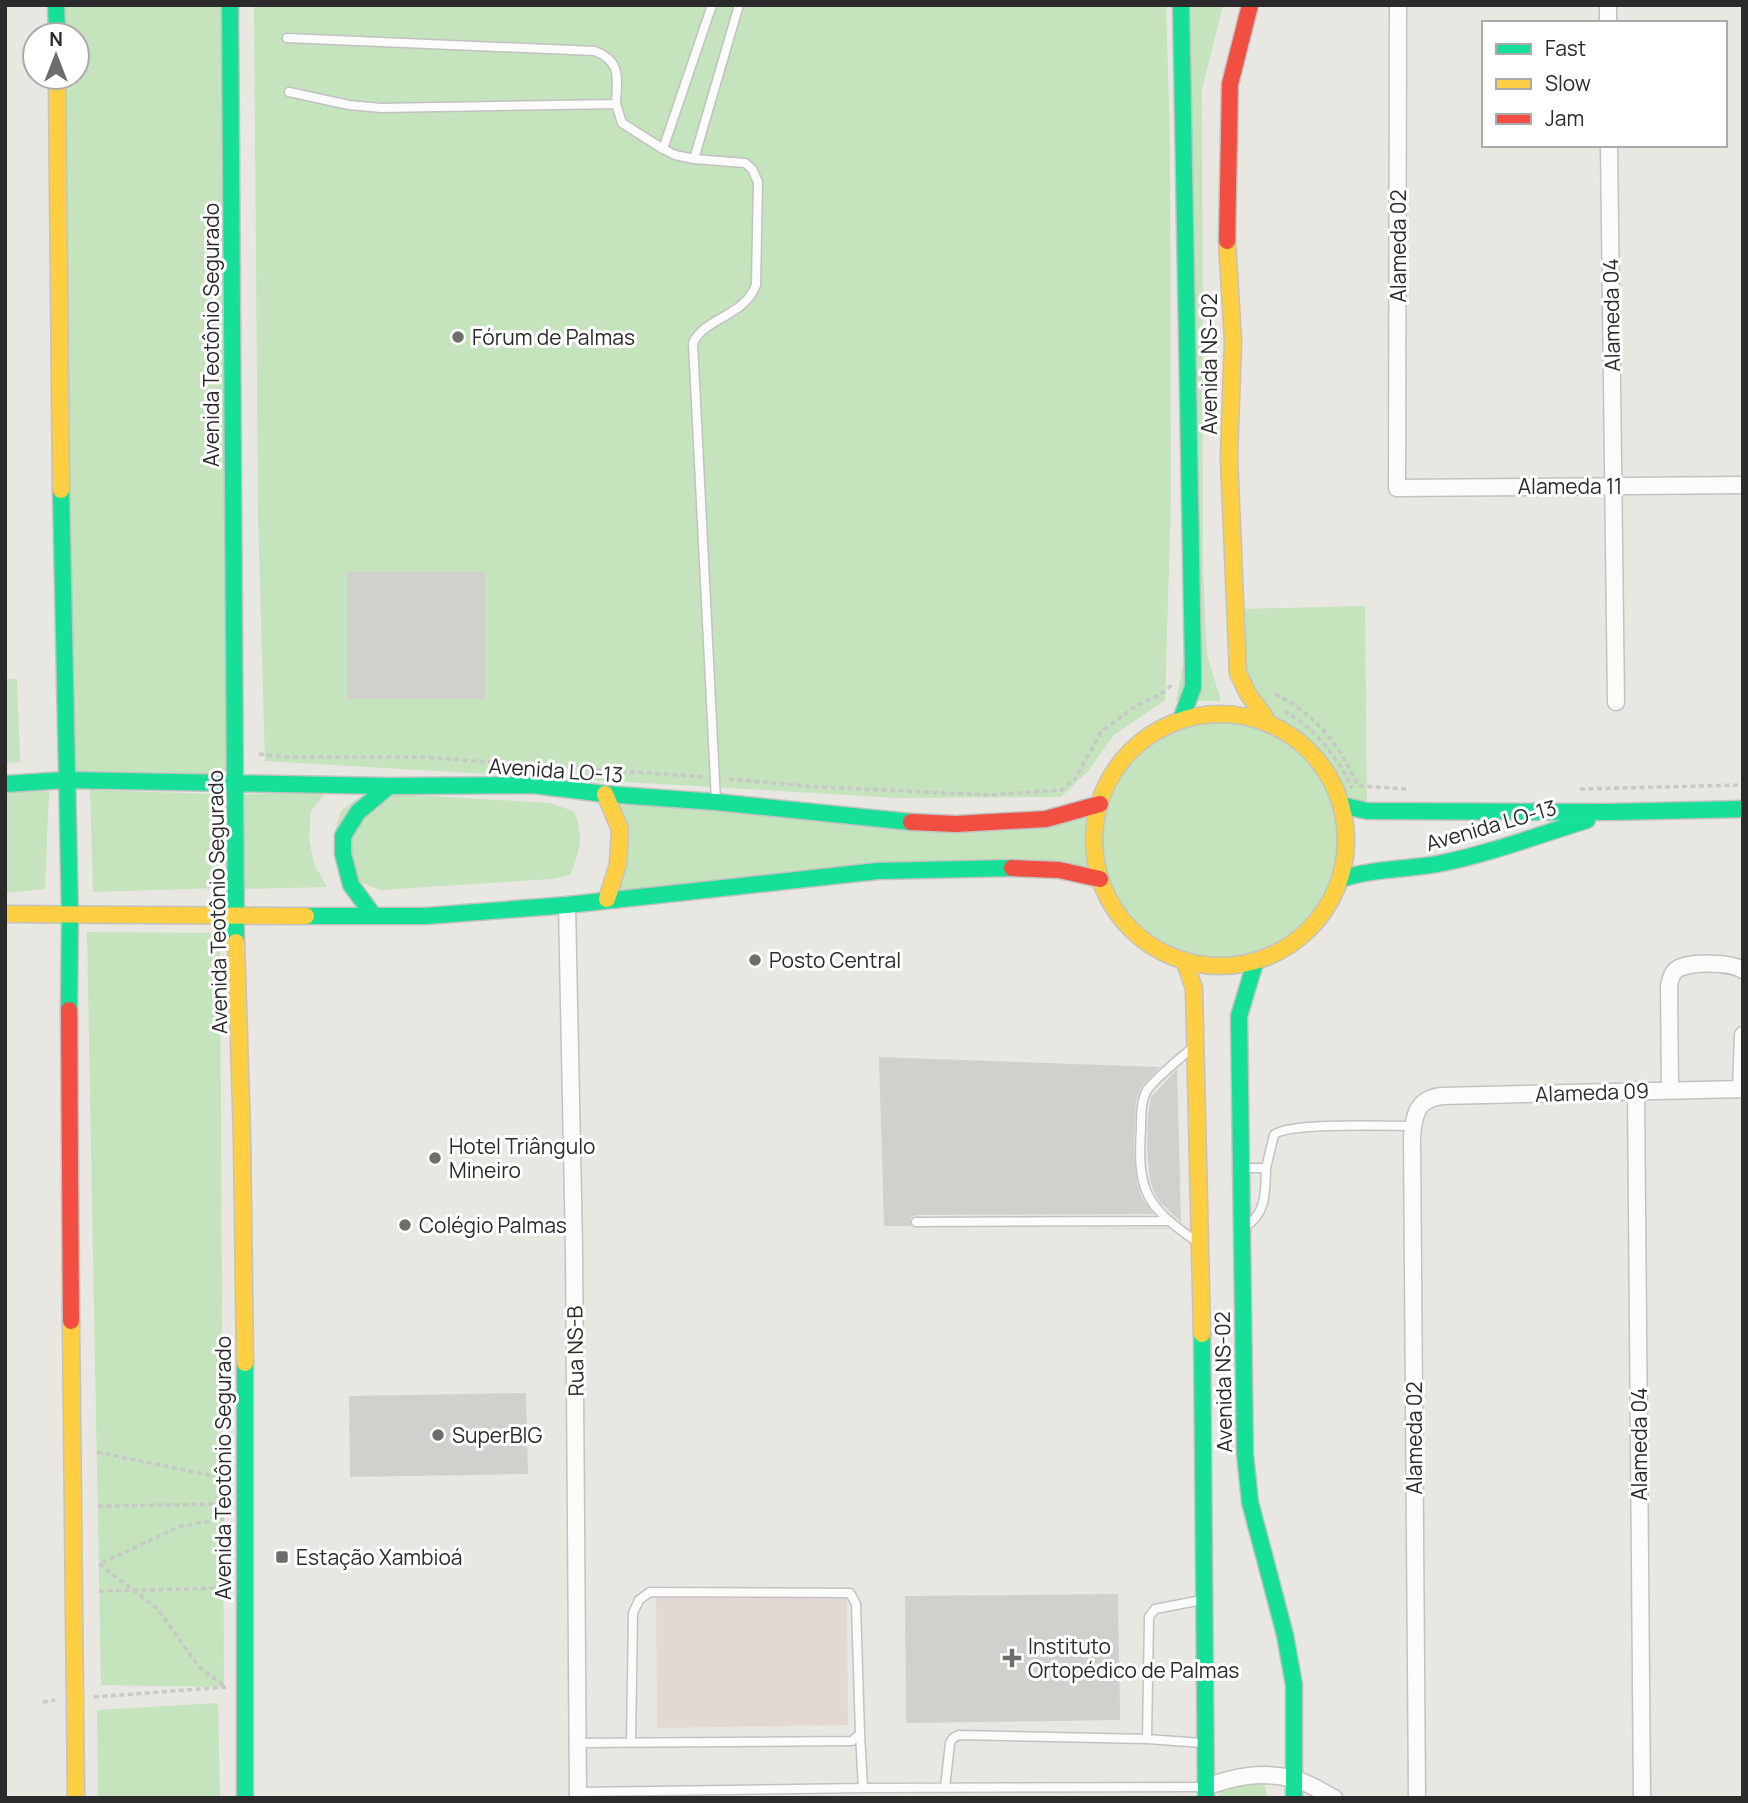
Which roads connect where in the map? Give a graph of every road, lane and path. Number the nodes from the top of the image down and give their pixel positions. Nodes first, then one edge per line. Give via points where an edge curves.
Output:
1 (230, 5) edge
2 (712, 5) edge
3 (739, 5) edge
4 (1181, 5) edge
5 (1250, 5) edge
6 (1398, 5) edge
7 (287, 38) dead end
8 (57, 91) edge
9 (289, 92) dead end
10 (616, 104) junction
11 (1609, 147) edge
12 (663, 149) junction
13 (694, 159) junction
14 (1612, 485) junction
15 (1743, 485) edge
16 (1397, 488) joint
17 (1173, 682) dead end
18 (1272, 693) dead end
19 (1616, 702) dead end
20 (1281, 709) dead end
21 (1182, 717) junction
22 (1265, 717) junction
23 (259, 754) dead end
24 (504, 763) dead end
25 (574, 768) dead end
26 (715, 778) junction
27 (66, 780) junction
28 (235, 783) junction
29 (5, 784) edge
30 (1743, 785) edge
31 (388, 786) junction
32 (1413, 789) dead end
33 (1576, 789) dead end
34 (605, 794) junction
35 (1361, 795) dead end
36 (716, 802) junction
37 (1100, 804) junction
38 (1342, 805) junction
39 (1743, 809) edge
40 (1610, 813) junction
41 (1100, 879) junction
42 (1342, 879) junction
43 (607, 899) junction
44 (567, 905) junction
45 (5, 914) edge
46 (70, 916) junction
47 (374, 916) junction
48 (234, 917) junction
49 (1184, 960) junction
50 (1255, 963) junction
51 (1743, 970) edge
52 (1743, 1035) edge
53 (1196, 1045) junction
54 (1742, 1088) edge
55 (1636, 1090) junction
56 (1670, 1090) junction
57 (1413, 1126) junction
58 (1241, 1168) junction
59 (1266, 1168) junction
60 (1167, 1221) junction
61 (915, 1222) dead end
62 (1242, 1228) junction
63 (1201, 1244) junction
64 (97, 1452) dead end
65 (223, 1478) dead end
66 (223, 1504) dead end
67 (98, 1506) dead end
68 (223, 1519) dead end
69 (224, 1588) dead end
70 (99, 1591) dead end
71 (1205, 1599) junction
72 (244, 1685) junction
73 (225, 1687) junction
74 (76, 1698) junction
75 (43, 1702) dead end
76 (860, 1734) junction
77 (1147, 1739) junction
78 (631, 1742) junction
79 (578, 1743) junction
80 (1206, 1743) junction
81 (1294, 1779) junction
82 (863, 1788) junction
83 (945, 1788) junction
84 (1206, 1793) edge
85 (578, 1795) edge
86 (660, 1795) edge
87 (76, 1798) edge
88 (245, 1798) edge
89 (1294, 1798) edge
90 (1335, 1798) edge
91 (1417, 1798) edge
92 (1642, 1798) edge

1 - 28 street, Avenida Teotônio Segurado
2 - 12 lane
3 - 13 lane
4 - 21 street, Avenida NS-02 via 1193,666 1193,687
5 - 22 street, Avenida NS-02 via 1230,83 1226,228 1233,341 1230,457 1238,673
6 - 16 street, Alameda 02
7 - 10 lane via 595,51 609,57 616,67
8 - 27 street
9 - 10 lane via 381,108
10 - 12 lane via 622,123
11 - 14 street, Alameda 04
12 - 13 lane
13 - 26 lane via 745,163 758,182 751,298 732,314 698,331 693,342
14 - 15 street, Alameda 11
14 - 16 street, Alameda 11
14 - 19 street, Alameda 04
17 - 26 path via 1101,732 1075,779 1062,790 989,795
18 - 32 path via 1323,728 1343,754 1358,786
20 - 35 path via 1331,751 1352,789
21 - 22 street via 1240,712
21 - 37 street via 1133,748 1109,780
22 - 38 street via 1325,770
23 - 24 path
25 - 26 path
26 - 36 lane
27 - 28 street, Avenida LO-13
27 - 29 street, Avenida LO-13
27 - 46 street
28 - 31 street, Avenida LO-13
28 - 48 street, Avenida Teotônio Segurado
30 - 33 path
31 - 34 street, Avenida LO-13 via 533,785
31 - 47 street via 358,812 343,836 351,885
34 - 36 street, Avenida LO-13
34 - 43 street via 620,829 618,864
36 - 37 street, Avenida LO-13 via 956,824 1046,819
37 - 41 street via 1096,857
38 - 40 street, Avenida LO-13 via 1367,811
38 - 42 street via 1347,843
39 - 40 street, Avenida LO-13
40 - 42 street, Avenida LO-13 via 1448,862 1361,871
41 - 43 street via 1026,867 878,871
41 - 49 street via 1130,930 1148,945
42 - 50 street via 1311,929 1280,953
43 - 44 street
44 - 47 street
44 - 79 street, Rua NS-B
45 - 46 street
46 - 48 street
46 - 74 street
47 - 48 street
48 - 72 street, Avenida Teotônio Segurado via 240,1035
49 - 50 street via 1222,966
49 - 53 street, Avenida NS-02 via 1194,988
50 - 58 street, Avenida NS-02 via 1239,1016
51 - 56 street via 1727,964 1686,966 1671,976
52 - 54 street
53 - 60 lane via 1148,1088 1143,1099 1142,1180 1149,1199
53 - 63 street, Avenida NS-02
54 - 56 street, Alameda 09
55 - 56 street, Alameda 09
55 - 57 street, Alameda 09 via 1430,1097 1420,1105
55 - 92 street, Alameda 04
57 - 59 lane via 1278,1131
57 - 91 street, Alameda 02
58 - 59 lane
58 - 62 street, Avenida NS-02
59 - 62 lane via 1262,1210
60 - 61 lane
60 - 63 lane
62 - 81 street, Avenida NS-02 via 1245,1454 1250,1502 1294,1685
63 - 71 street, Avenida NS-02
64 - 65 path
66 - 67 path
68 - 73 path via 181,1527 99,1564 157,1608 199,1667
69 - 70 path
71 - 77 lane via 1156,1609 1149,1617
71 - 80 street, Avenida NS-02
72 - 73 path
72 - 88 street, Avenida Teotônio Segurado
73 - 74 path
74 - 75 path
74 - 87 street
76 - 78 lane via 852,1741
76 - 78 lane via 856,1604 850,1593 650,1592 639,1600 633,1613
76 - 82 lane
77 - 80 lane
77 - 83 lane via 959,1735 950,1743
78 - 79 lane
79 - 85 street, Rua NS-B
80 - 84 street, Avenida NS-02
81 - 84 street via 1234,1777
81 - 89 street, Avenida NS-02
81 - 90 street
82 - 83 lane
82 - 86 lane
83 - 84 lane
85 - 86 lane

